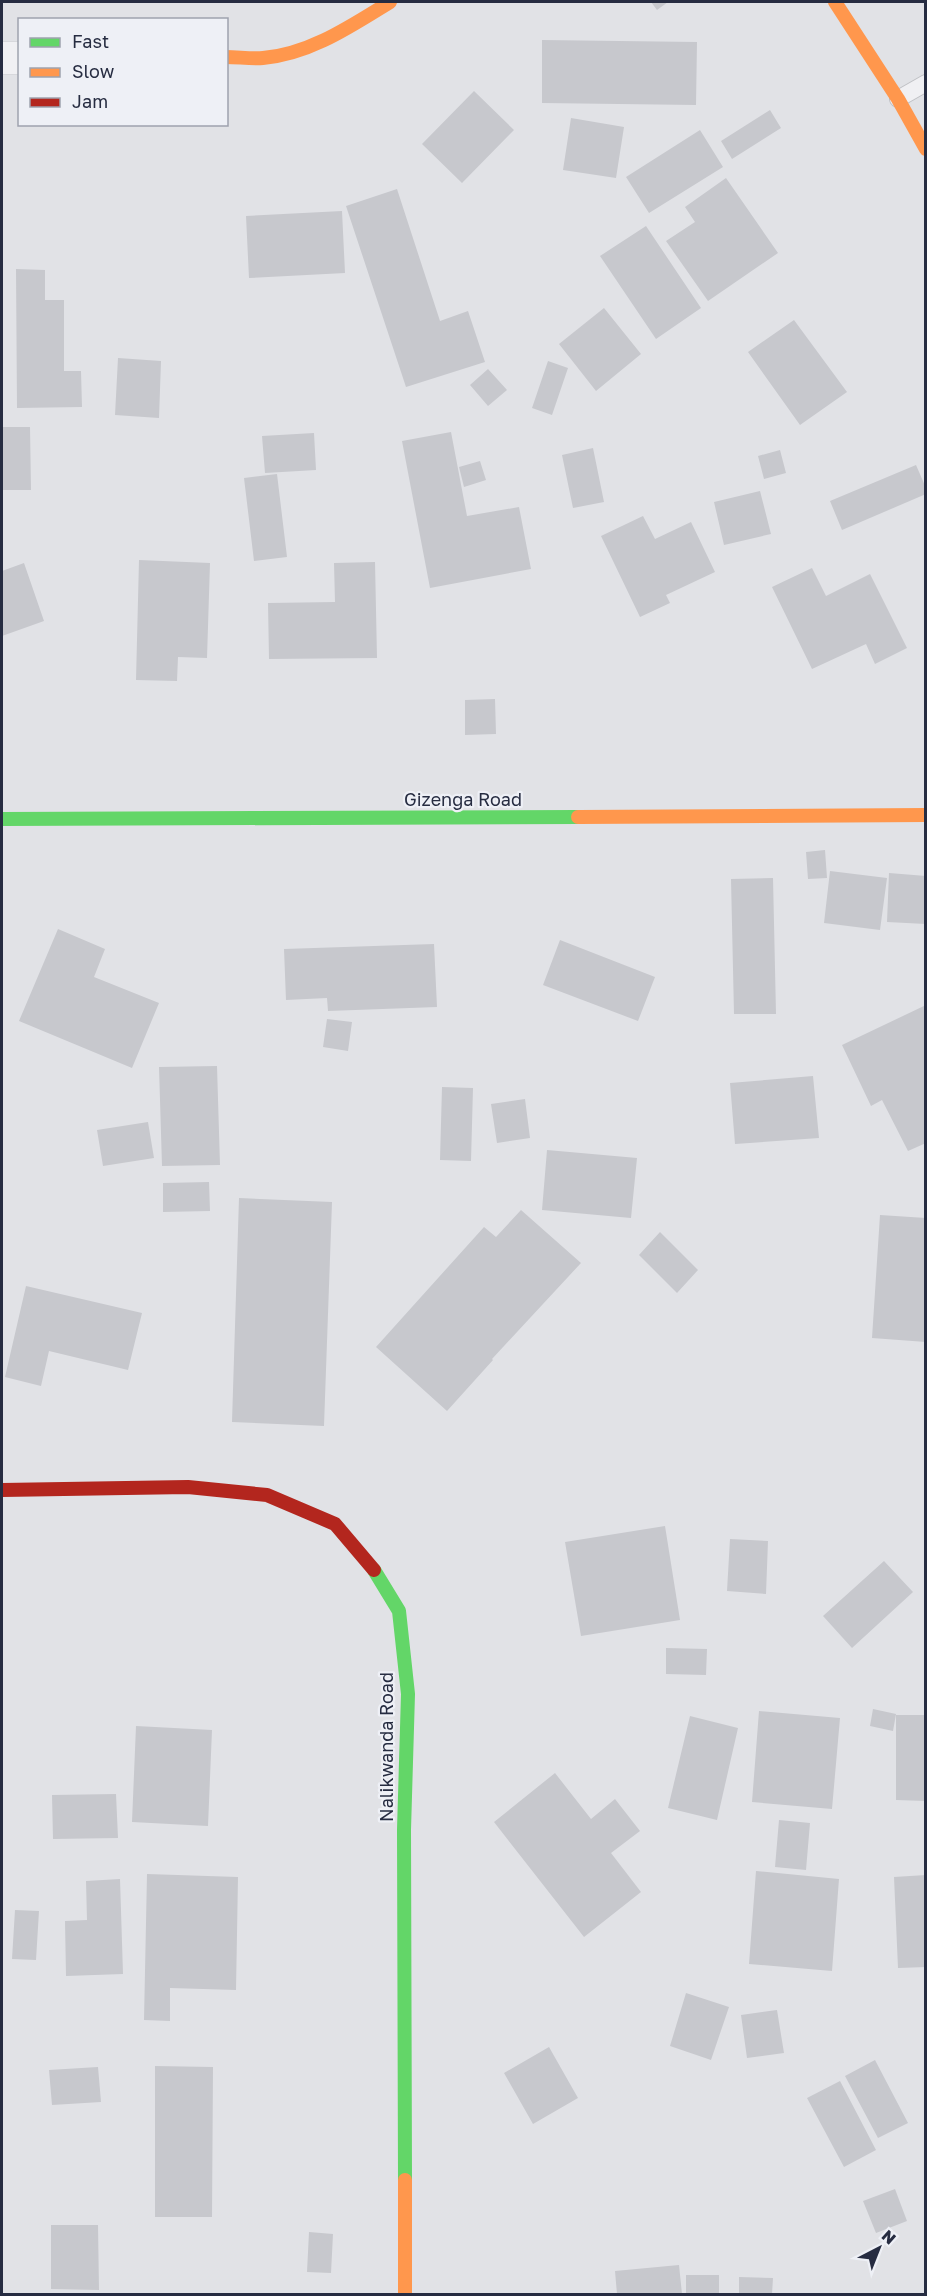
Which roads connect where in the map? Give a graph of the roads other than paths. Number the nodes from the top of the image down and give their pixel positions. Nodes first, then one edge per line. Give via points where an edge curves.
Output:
1 (390, 2) edge
2 (835, 2) edge
3 (228, 57) edge
4 (2, 58) edge
5 (18, 58) edge
6 (926, 83) edge
7 (898, 99) junction
8 (926, 149) edge
9 (926, 815) edge
10 (2, 819) edge
11 (2, 1490) edge
12 (405, 2295) edge

1 - 3 street via 310,47 268,57
2 - 7 street
4 - 5 street
6 - 7 lane
7 - 8 street
9 - 10 street, Gizenga Road
11 - 12 street, Nalikwanda Road via 188,1487 267,1495 335,1524 372,1566 399,1611 408,1694 404,1830

